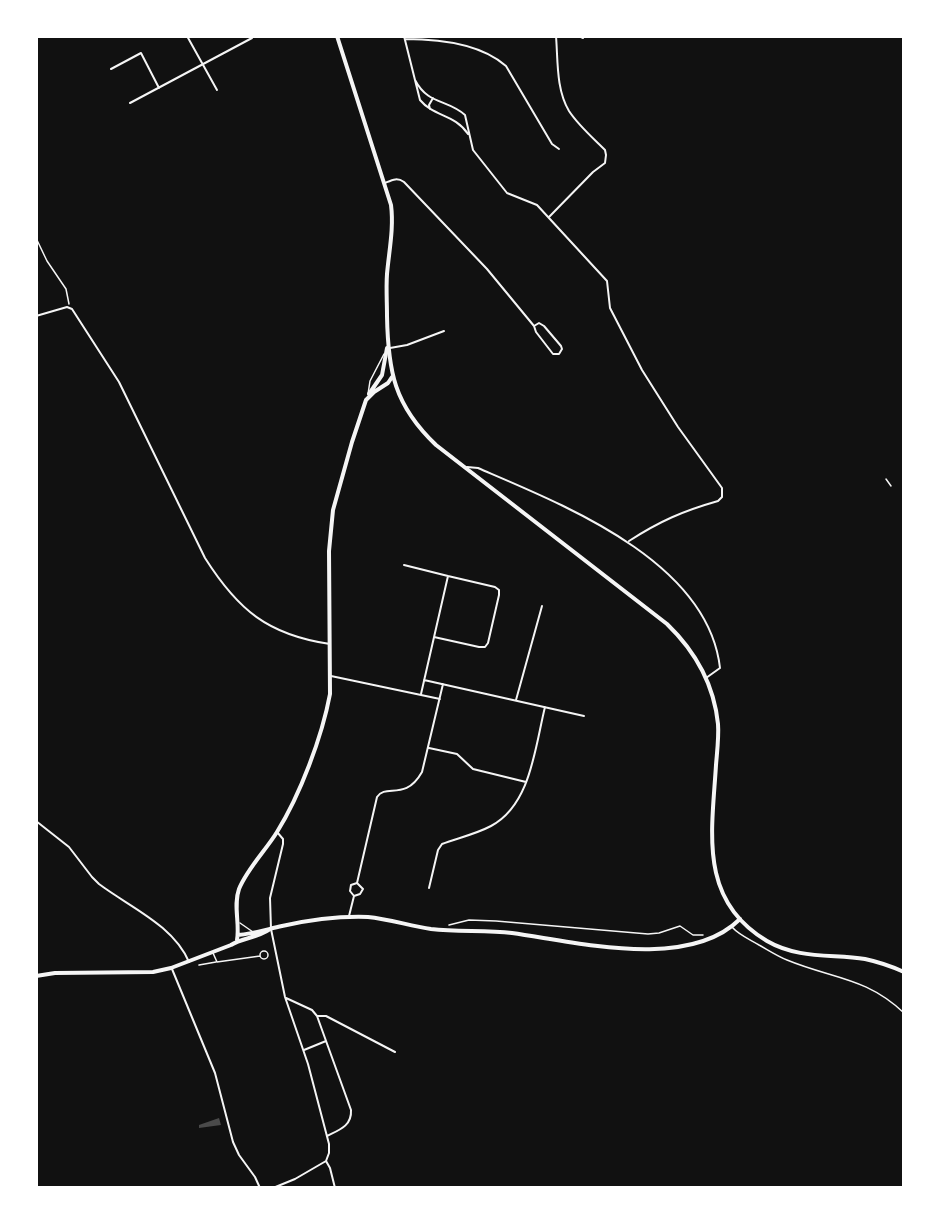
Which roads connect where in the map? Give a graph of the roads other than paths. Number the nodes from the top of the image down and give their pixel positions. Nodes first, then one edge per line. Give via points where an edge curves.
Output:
1 (187, 36) edge
2 (337, 36) edge
3 (556, 36) edge
4 (404, 37) edge
5 (252, 38) dead end
6 (203, 65) junction
7 (111, 69) dead end
8 (415, 80) junction
9 (159, 88) junction
10 (217, 90) dead end
11 (433, 99) junction
12 (130, 103) dead end
13 (430, 110) junction
14 (465, 115) junction
15 (458, 122) junction
16 (468, 135) junction
17 (559, 149) dead end
18 (385, 183) junction
19 (549, 218) junction
20 (36, 316) edge
21 (534, 327) junction
22 (444, 331) dead end
23 (387, 348) junction
24 (381, 376) junction
25 (392, 377) junction
26 (366, 400) junction
27 (464, 467) junction
28 (629, 542) junction
29 (404, 566) dead end
30 (448, 576) junction
31 (542, 606) dead end
32 (434, 637) junction
33 (330, 644) junction
34 (330, 676) junction
35 (706, 679) junction
36 (424, 680) junction
37 (443, 684) junction
38 (421, 694) junction
39 (440, 699) junction
40 (516, 700) junction
41 (545, 707) junction
42 (584, 716) dead end
43 (428, 748) junction
44 (526, 782) junction
45 (36, 821) edge
46 (277, 832) junction
47 (357, 883) junction
48 (429, 888) dead end
49 (354, 896) junction
50 (349, 917) junction
51 (740, 919) junction
52 (237, 920) junction
53 (732, 927) junction
54 (271, 929) junction
55 (254, 932) junction
56 (238, 937) junction
57 (213, 952) junction
58 (275, 954) junction
59 (268, 955) junction
60 (260, 956) junction
61 (189, 962) junction
62 (217, 962) junction
63 (199, 965) dead end
64 (171, 968) junction
65 (904, 972) edge
66 (36, 976) edge
67 (285, 997) junction
68 (904, 1013) edge
69 (317, 1016) junction
70 (326, 1041) junction
71 (303, 1051) junction
72 (395, 1052) dead end
73 (327, 1136) junction
74 (326, 1161) junction
75 (260, 1188) edge
76 (273, 1188) edge
77 (335, 1188) edge

1 - 6 street
2 - 18 main road
3 - 19 street via 558,75 566,104 606,155 605,163
4 - 8 street
4 - 17 street via 449,42 500,61 552,144
5 - 6 street
6 - 9 street
6 - 10 street
7 - 9 street via 141,53
8 - 11 street via 421,92
8 - 13 street via 420,100
9 - 12 street
11 - 13 street
11 - 14 street
13 - 15 street
14 - 15 street
14 - 16 street
15 - 16 street
16 - 19 street via 473,150 507,193 537,205
18 - 21 street via 393,179 404,182 487,268
18 - 23 main road via 393,222 387,278
19 - 28 street via 607,281 610,308 642,370 723,493 718,501 680,512
20 - 33 street via 72,309 119,382 205,558 223,584 248,611 268,625
21 - 21 street via 539,323 544,326 561,346 559,354 554,354
22 - 23 street
23 - 24 main road
23 - 25 main road
23 - 26 lane via 370,381
24 - 25 main road
24 - 26 main road
25 - 26 main road
25 - 27 main road via 419,427
26 - 33 main road via 333,510 329,551
27 - 28 street via 478,468 546,497
27 - 35 main road via 667,624 685,643
28 - 35 street via 685,592 706,621 720,668
29 - 30 street
30 - 32 street
30 - 32 street via 499,590 488,643 479,647
31 - 40 street
32 - 36 street
33 - 34 main road
34 - 38 street
34 - 46 main road via 326,714 294,801
35 - 51 main road via 718,725 712,858 723,894
36 - 37 street
36 - 38 street
37 - 39 street
37 - 40 street
38 - 39 street
39 - 43 street
40 - 41 street
41 - 42 street
41 - 44 street
43 - 44 street via 457,754 472,769
43 - 47 street via 416,782 397,792 380,792 377,797
44 - 48 street via 516,805 503,818 442,844
45 - 61 street via 69,847 99,884 173,937
46 - 52 main road via 240,888
46 - 54 street via 283,844 270,898
47 - 49 street via 350,888
47 - 49 street via 363,889
49 - 50 street
50 - 53 main road via 642,950 673,948 709,939
50 - 54 main road
51 - 53 main road
51 - 65 main road via 766,940 792,952 867,960
52 - 55 lane
52 - 56 main road
53 - 68 lane via 780,957 870,988
54 - 55 main road
54 - 56 main road via 249,939
54 - 58 street
55 - 56 main road
56 - 57 main road via 235,943
57 - 61 main road
57 - 62 lane
58 - 59 lane
58 - 67 street
59 - 60 lane via 264,960
59 - 60 lane via 264,951
60 - 62 lane
61 - 64 main road
62 - 63 lane
64 - 66 main road
64 - 75 street via 215,1073 233,1142
67 - 69 street
67 - 71 street
69 - 70 street
69 - 72 street via 326,1016
70 - 71 street
70 - 73 street via 351,1110 350,1121
71 - 73 street
73 - 74 street
74 - 76 street
74 - 77 street

